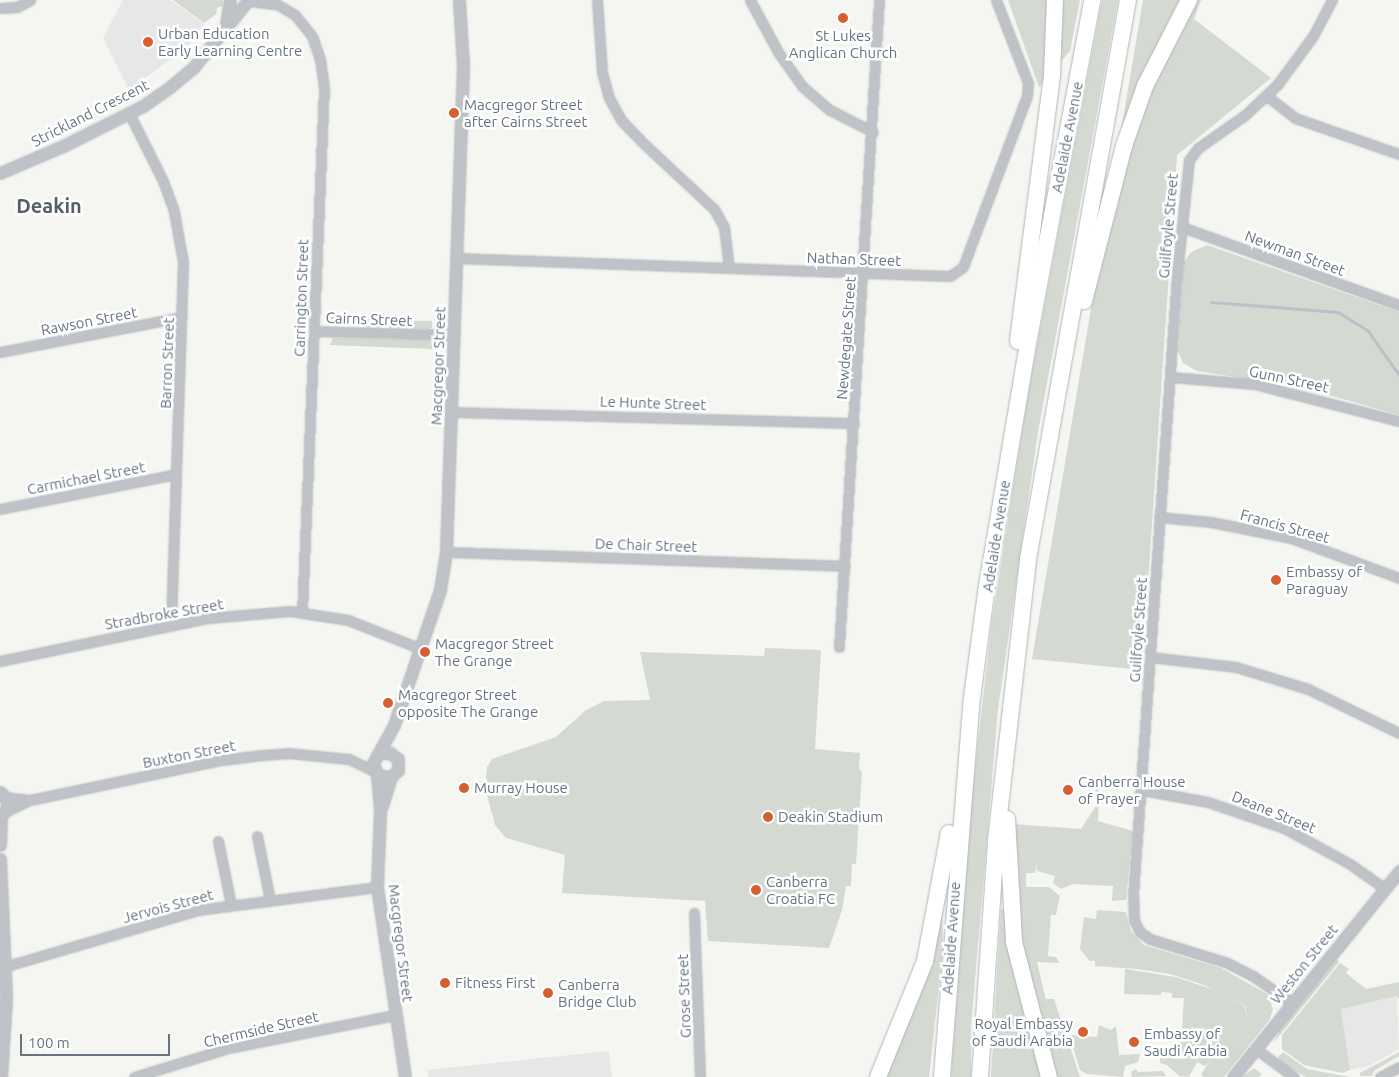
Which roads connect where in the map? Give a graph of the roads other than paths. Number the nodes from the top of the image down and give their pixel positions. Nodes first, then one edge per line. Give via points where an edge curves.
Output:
1 (30, 0) edge
2 (231, 0) edge
3 (459, 0) edge
4 (597, 0) edge
5 (750, 0) edge
6 (879, 0) edge
7 (996, 0) edge
8 (1055, 0) edge
9 (1092, 0) edge
10 (1128, 0) edge
11 (1189, 0) edge
12 (1332, 0) edge
13 (249, 2) edge
14 (273, 2) edge
15 (0, 8) edge
16 (226, 25) junction
17 (1266, 96) junction
18 (129, 113) junction
19 (873, 132) junction
20 (1399, 154) edge
21 (0, 172) edge
22 (1182, 227) junction
23 (456, 258) junction
24 (729, 268) junction
25 (864, 273) junction
26 (1399, 305) edge
27 (182, 317) junction
28 (314, 331) junction
29 (454, 335) junction
30 (0, 352) edge
31 (1171, 377) junction
32 (452, 412) junction
33 (1399, 421) edge
34 (854, 423) junction
35 (1051, 424) junction
36 (1010, 448) junction
37 (176, 474) junction
38 (0, 510) edge
39 (1159, 517) junction
40 (446, 552) junction
41 (845, 566) junction
42 (1399, 578) edge
43 (302, 612) junction
44 (171, 625) junction
45 (839, 647) dead end
46 (419, 648) junction
47 (1150, 657) junction
48 (0, 661) edge
49 (972, 698) junction
50 (394, 725) junction
51 (1399, 733) edge
52 (1005, 749) junction
53 (378, 754) junction
54 (394, 756) junction
55 (356, 761) junction
56 (375, 773) junction
57 (391, 777) junction
58 (1142, 790) junction
59 (3, 795) edge
60 (30, 800) junction
61 (380, 812) junction
62 (3, 816) edge
63 (257, 836) dead end
64 (218, 841) dead end
65 (0, 845) edge
66 (0, 859) edge
67 (1399, 871) edge
68 (377, 887) junction
69 (1384, 888) junction
70 (270, 900) junction
71 (231, 905) junction
72 (694, 913) dead end
73 (3, 968) edge
74 (1292, 1003) junction
75 (395, 1015) junction
76 (1256, 1049) junction
77 (1399, 1067) edge
78 (1, 1077) edge
79 (134, 1077) edge
80 (405, 1077) edge
81 (700, 1077) edge
82 (878, 1077) edge
83 (942, 1077) edge
84 (980, 1077) edge
85 (1048, 1077) edge
86 (1233, 1077) edge
87 (1294, 1077) edge
88 (1380, 1077) edge

1 - 15 street via 17,7
2 - 13 street
2 - 16 street, Strickland Crescent
3 - 23 street, Macgregor Street via 464,66
4 - 24 street via 602,72 609,98 621,120 714,209 724,227
5 - 19 street via 778,52 802,86 830,110
6 - 19 street, Newdegate Street
7 - 25 street, Nathan Street via 1028,82 1027,96 963,267 950,276
8 - 36 highway via 1052,74 1012,386
9 - 36 highway, Adelaide Avenue
10 - 35 highway
11 - 35 highway via 1145,86 1124,146 1086,288 1068,381
12 - 17 street via 1308,43
13 - 14 street, Carrington Street
13 - 16 street, Strickland Crescent
14 - 28 street, Carrington Street via 295,15 312,36 322,78
16 - 18 street, Strickland Crescent via 193,68
17 - 20 street via 1296,118
17 - 22 street, Guilfoyle Street via 1198,148 1189,160
18 - 21 street, Strickland Crescent via 63,146
18 - 27 street, Barron Street via 163,181 174,212 183,262
19 - 25 street, Newdegate Street
22 - 26 street, Newman Street
22 - 31 street, Guilfoyle Street
23 - 24 street, Nathan Street
23 - 29 street, Macgregor Street
24 - 25 street, Nathan Street
25 - 34 street, Newdegate Street
27 - 30 street, Rawson Street
27 - 37 street, Barron Street
28 - 29 street, Cairns Street
28 - 43 street, Carrington Street
29 - 32 street, Macgregor Street
31 - 33 street, Gunn Street via 1254,384
31 - 39 street, Guilfoyle Street
32 - 34 street, Le Hunte Street
32 - 40 street, Macgregor Street
34 - 41 street, Newdegate Street
35 - 52 highway via 1028,559
36 - 49 highway, Adelaide Avenue
37 - 38 street, Carmichael Street
37 - 44 street, Barron Street
39 - 42 street, Francis Street via 1211,522 1291,538
39 - 47 street, Guilfoyle Street
40 - 41 street, De Chair Street
40 - 46 street, Macgregor Street via 440,590
41 - 45 street, Newdegate Street
43 - 44 street, Stradbroke Street via 208,618
43 - 46 street, Stradbroke Street via 348,620
44 - 48 street, Stradbroke Street
46 - 50 street, Macgregor Street
47 - 51 street via 1236,667 1308,688
47 - 58 street, Guilfoyle Street
49 - 82 highway via 930,944 911,1002
49 - 83 highway, Adelaide Avenue
50 - 53 street, Macgregor Street
50 - 54 street, Macgregor Street
52 - 84 highway
52 - 85 highway via 1014,942
53 - 54 street
53 - 55 street, Buxton Street
53 - 56 street via 372,764
54 - 57 street via 398,766
55 - 56 street, Buxton Street
55 - 60 street, Buxton Street via 288,753 262,755
56 - 57 street
56 - 61 street, Macgregor Street
57 - 61 street, Macgregor Street
58 - 69 street, Deane Street via 1208,802 1284,828 1350,864
58 - 74 street, Guilfoyle Street via 1133,902 1134,920 1140,932 1163,944 1228,963
59 - 60 street, Buxton Street
59 - 62 street
60 - 62 street, Buxton Street
61 - 68 street, Macgregor Street
62 - 65 street
63 - 70 street
64 - 71 street
66 - 73 street
67 - 69 street, Weston Street
68 - 70 street, Jervois Street
68 - 75 street, Macgregor Street
69 - 74 street, Weston Street
70 - 71 street, Jervois Street
71 - 73 street, Jervois Street via 198,910
72 - 81 street, Grose Street
73 - 78 street
74 - 76 street, Weston Street
75 - 79 street, Chermside Street via 228,1048
75 - 80 street, Macgregor Street
76 - 86 street, Weston Street
76 - 87 street
77 - 88 street

